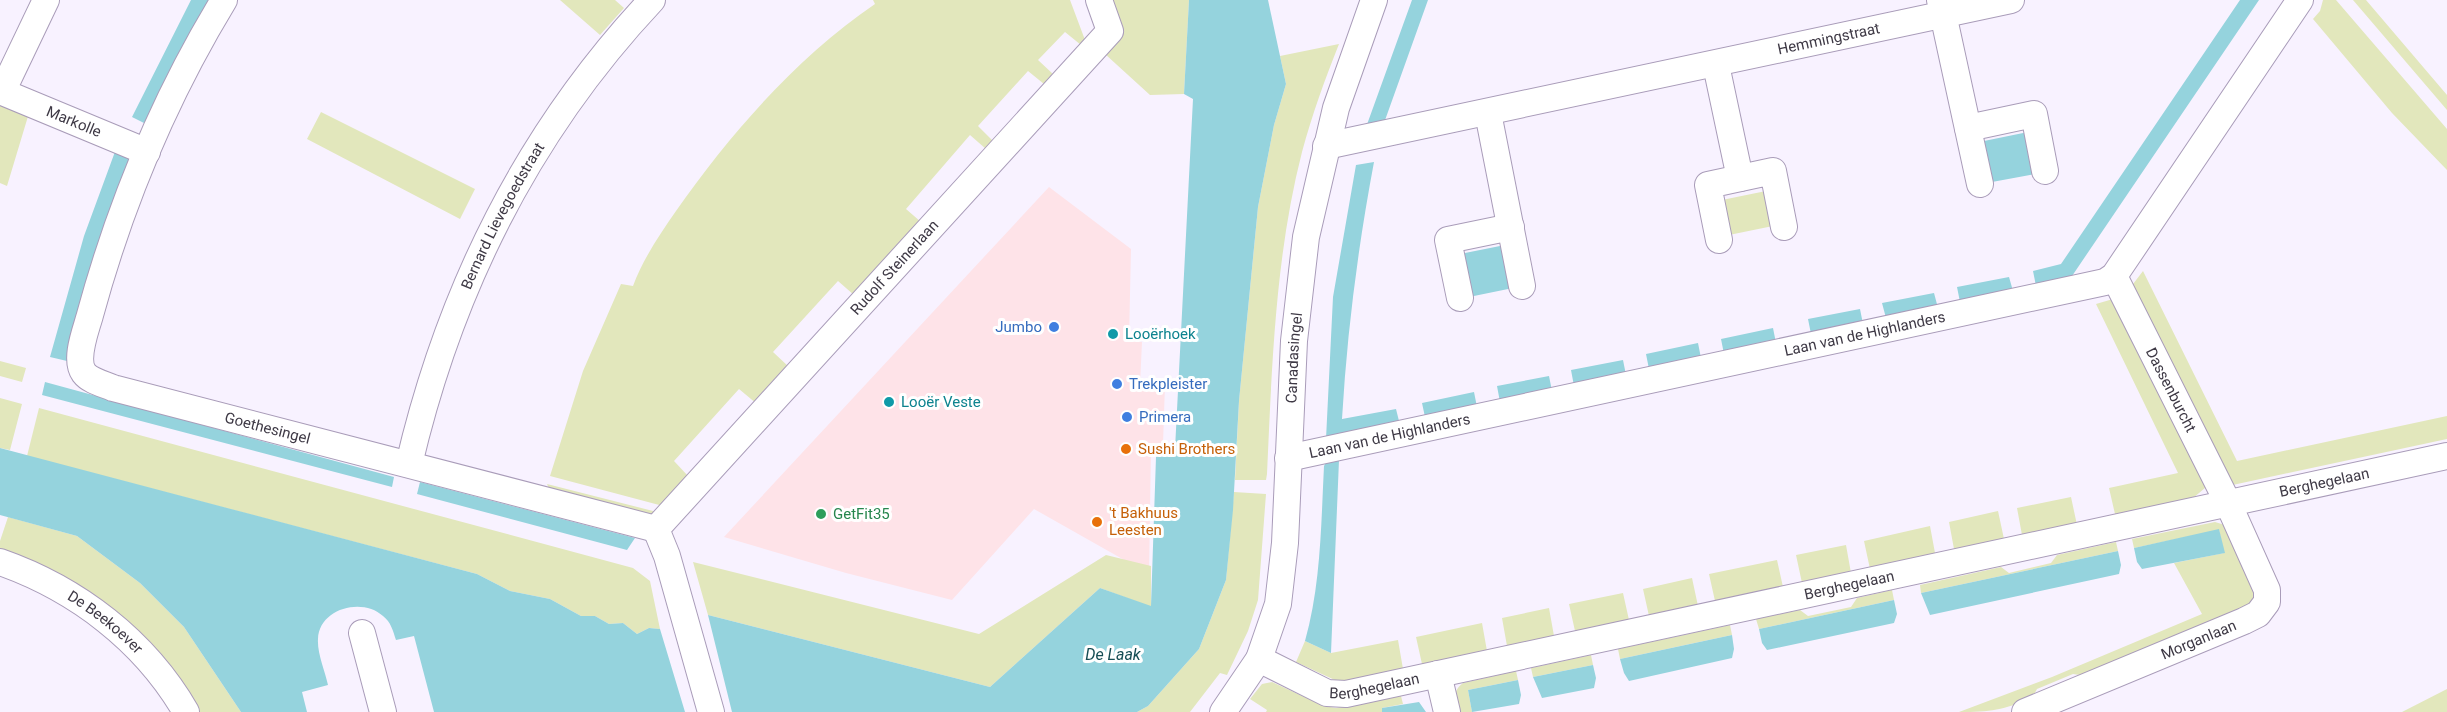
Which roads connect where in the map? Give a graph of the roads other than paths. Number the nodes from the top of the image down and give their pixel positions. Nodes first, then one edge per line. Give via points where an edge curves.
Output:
1 (46, 0) edge
2 (224, 0) edge
3 (652, 0) edge
4 (1099, 0) edge
5 (1374, 0) edge
6 (2011, 0) edge
7 (2300, 0) edge
8 (1942, 7) edge
9 (1716, 65) junction
10 (1, 91) edge
11 (1488, 113) junction
12 (1968, 128) junction
13 (1326, 146) junction
14 (147, 152) junction
15 (2046, 171) dead end
16 (1740, 178) junction
17 (1980, 184) dead end
18 (1511, 227) junction
19 (1784, 227) dead end
20 (1719, 240) dead end
21 (2114, 276) junction
22 (1522, 286) dead end
23 (1460, 298) dead end
24 (2447, 456) edge
25 (1288, 458) junction
26 (409, 464) junction
27 (2228, 503) junction
28 (656, 529) junction
29 (0, 562) edge
30 (362, 633) dead end
31 (1259, 659) junction
32 (1438, 674) junction
33 (186, 712) edge
34 (383, 712) edge
35 (711, 712) edge
36 (1223, 712) edge
37 (1446, 712) edge
38 (2025, 712) edge

1 - 10 street
2 - 14 street, Goethesingel
3 - 26 street, Bernard Lievegoedstraat via 584,79 507,198 450,328
4 - 28 street, Rudolf Steinerlaan via 1110,31
5 - 13 street, Canadasingel
6 - 8 street, Hemmingstraat
7 - 21 street
8 - 9 street, Hemmingstraat
8 - 12 street
9 - 11 street, Hemmingstraat
9 - 16 street
10 - 14 street, Markolle
11 - 13 street, Hemmingstraat
11 - 18 street
12 - 15 street via 2034,114
12 - 17 street
13 - 25 street, Canadasingel via 1301,269
14 - 26 street, Goethesingel via 98,286 84,339 81,361 85,373 113,388
16 - 19 street via 1773,171
16 - 20 street via 1708,185
18 - 22 street
18 - 23 street via 1448,240
21 - 25 street, Laan van de Highlanders via 2084,288
21 - 27 street, Dassenburcht
24 - 27 street, Berghegelaan
25 - 31 street, Canadasingel via 1282,578 1274,621
26 - 28 street, Goethesingel
27 - 32 street, Berghegelaan
27 - 38 street, Morganlaan via 2267,590 2264,608 2244,621
28 - 35 street
29 - 33 street, De Beekoever via 20,568 73,596 115,627 152,665
30 - 34 street
31 - 32 street, Berghegelaan via 1337,694
31 - 36 street, Canadasingel
32 - 37 street

